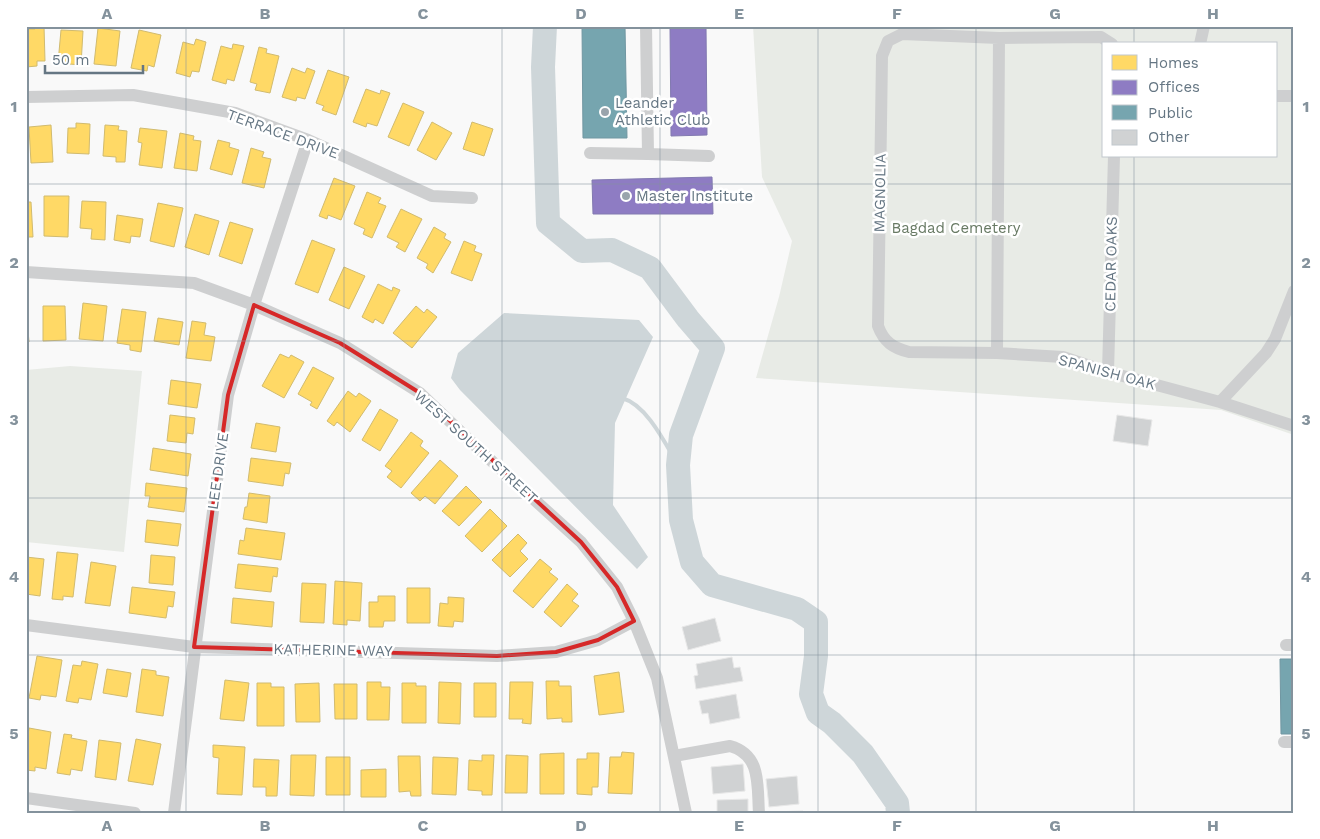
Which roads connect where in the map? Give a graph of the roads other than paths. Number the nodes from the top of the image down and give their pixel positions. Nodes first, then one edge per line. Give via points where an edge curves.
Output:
1 (646, 26) edge
2 (1204, 26) edge
3 (999, 38) junction
4 (1109, 42) edge
5 (1200, 42) edge
6 (1278, 96) edge
7 (1294, 96) edge
8 (26, 97) edge
9 (308, 140) junction
10 (590, 154) dead end
11 (648, 154) junction
12 (709, 156) dead end
13 (1114, 158) edge
14 (472, 198) dead end
15 (26, 272) edge
16 (1294, 291) edge
17 (254, 304) junction
18 (887, 343) joint
19 (997, 353) junction
20 (1108, 372) junction
21 (1220, 402) junction
22 (1294, 426) edge
23 (634, 621) junction
24 (26, 625) edge
25 (194, 647) junction
26 (674, 756) junction
27 (26, 798) edge
28 (135, 813) edge
29 (174, 813) edge
30 (686, 813) edge
31 (759, 813) edge

1 - 11 street
2 - 5 street
3 - 4 street via 1101,37
3 - 18 street, MAGNOLIA via 902,34 888,42 882,56 878,326
3 - 19 street
6 - 7 street
8 - 9 street, TERRACE DRIVE via 133,95 235,114
9 - 14 street, TERRACE DRIVE via 432,196
9 - 17 street, LEE DRIVE
10 - 11 street
11 - 12 street
13 - 20 street, CEDAR OAKS
15 - 17 street, WEST SOUTH STREET via 194,283
16 - 21 street via 1266,353
17 - 23 street, WEST SOUTH STREET via 340,343 420,393 581,542 617,587
17 - 25 street, LEE DRIVE via 228,394
18 - 19 street, SPANISH OAK via 909,352
19 - 20 street, SPANISH OAK via 1063,357
20 - 21 street, SPANISH OAK
21 - 22 street, SPANISH OAK
23 - 25 street, KATHERINE WAY via 598,640 556,652 497,656
23 - 26 street, WEST SOUTH STREET via 657,678
24 - 25 street, KATHERINE WAY
25 - 29 street, LEE DRIVE
26 - 30 street, WEST SOUTH STREET
26 - 31 street via 730,746 739,749 749,756 756,771
27 - 28 street

